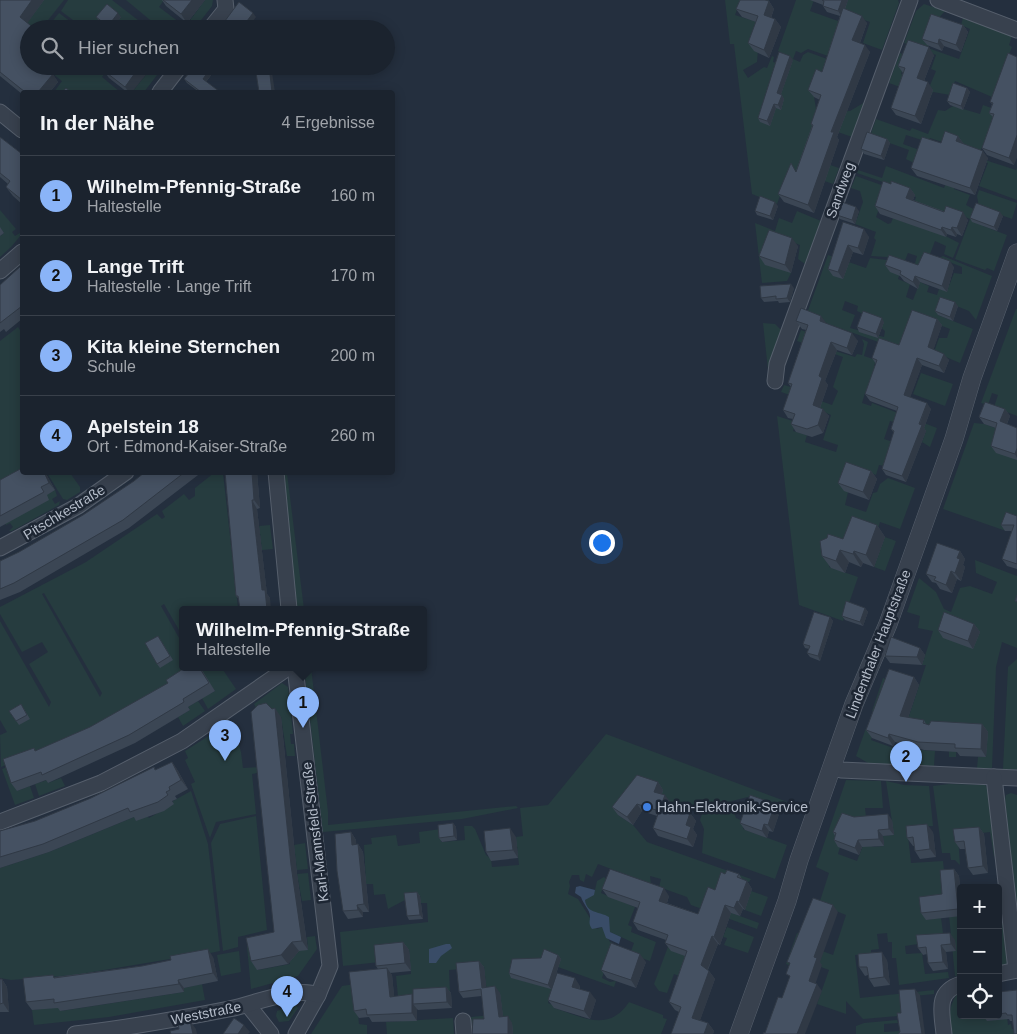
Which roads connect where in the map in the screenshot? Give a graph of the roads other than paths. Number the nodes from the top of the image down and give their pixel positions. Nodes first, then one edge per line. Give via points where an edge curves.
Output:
1 (910, 0) edge
2 (938, 0) edge
3 (226, 4) edge
4 (216, 20) edge
5 (1017, 30) edge
6 (173, 75) edge
7 (162, 90) edge
8 (0, 112) edge
9 (20, 128) edge
10 (1017, 253) edge
11 (20, 254) edge
12 (0, 270) edge
13 (775, 381) dead end
14 (122, 475) edge
15 (276, 475) edge
16 (0, 548) edge
17 (289, 606) edge
18 (283, 671) edge
19 (295, 671) edge
20 (832, 767) junction
21 (994, 777) junction
22 (1017, 778) edge
23 (0, 822) edge
24 (1017, 970) edge
25 (1002, 973) edge
26 (957, 985) edge
27 (318, 995) junction
28 (248, 1006) junction
29 (75, 1034) edge
30 (271, 1034) edge
31 (296, 1034) edge
32 (739, 1034) edge
33 (944, 1034) edge

1 - 13 street, Sandweg via 777,364
2 - 5 street
3 - 4 street
6 - 7 street
8 - 9 street
10 - 20 street, Lindenthaler Hauptstraße via 888,624
11 - 12 street
14 - 16 street, Pitschkestraße via 64,514
15 - 17 street
18 - 23 street via 182,741 101,783
19 - 27 street, Karl-Mannsfeld-Straße via 330,966
20 - 21 street
20 - 32 street, Lindenthaler Hauptstraße
21 - 22 street
21 - 24 street
24 - 25 street
26 - 33 street via 949,988 944,996
27 - 28 street, Weststraße via 292,994
27 - 31 street, Karl-Mannsfeld-Straße
28 - 29 street, Weststraße
28 - 30 street, Weststraße

